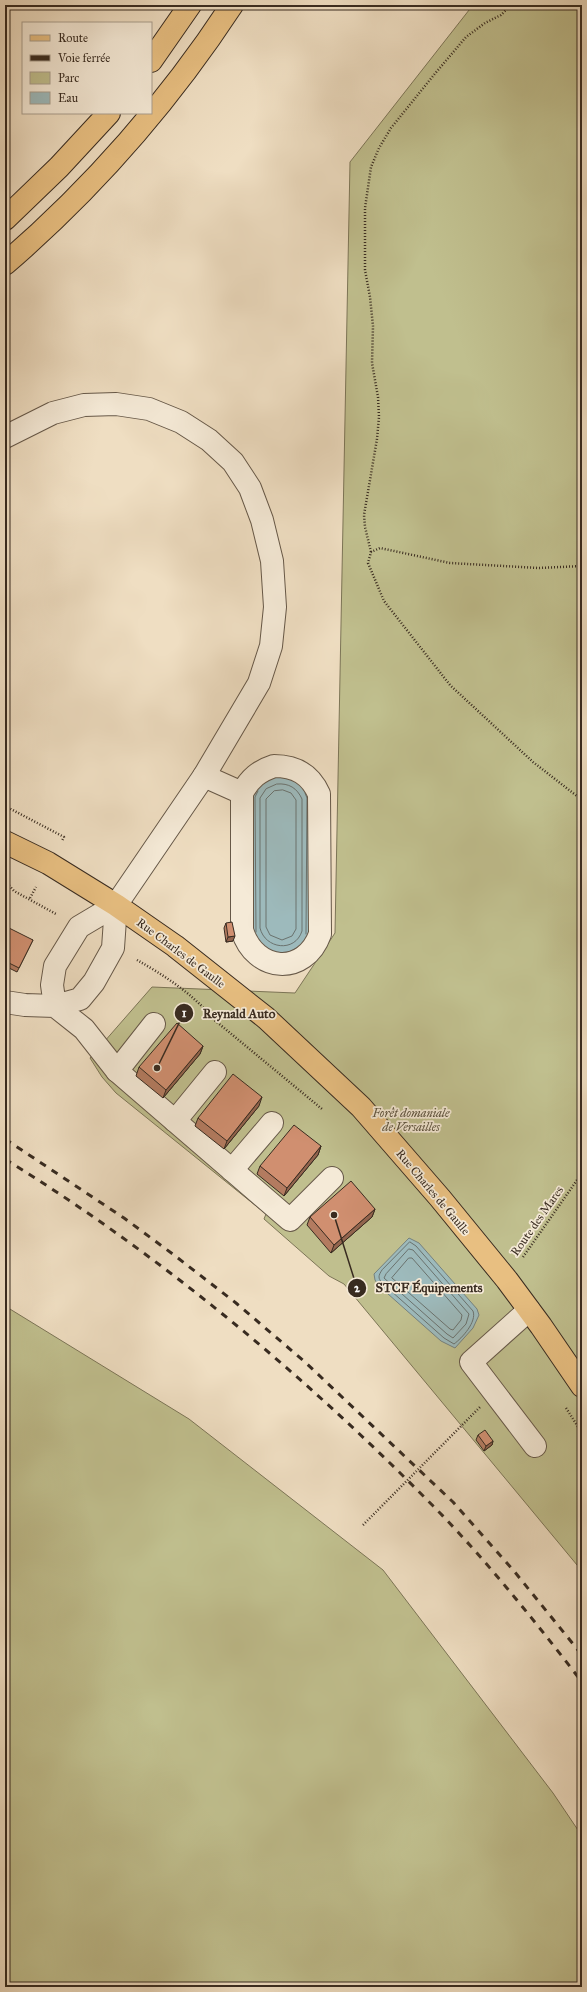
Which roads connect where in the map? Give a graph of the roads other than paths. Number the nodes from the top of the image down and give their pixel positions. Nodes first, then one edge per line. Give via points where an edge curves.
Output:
1 (190, 5) edge
2 (232, 5) edge
3 (152, 61) edge
4 (152, 113) edge
5 (108, 114) edge
6 (151, 114) edge
7 (5, 219) edge
8 (5, 264) edge
9 (5, 437) edge
10 (204, 776) junction
11 (242, 793) junction
12 (5, 842) edge
13 (116, 905) junction
14 (5, 1002) edge
15 (55, 1006) junction
16 (154, 1024) dead end
17 (117, 1070) junction
18 (215, 1072) dead end
19 (175, 1121) junction
20 (272, 1122) dead end
21 (232, 1170) junction
22 (332, 1178) dead end
23 (529, 1310) junction
24 (582, 1386) edge
25 (535, 1446) dead end

1 - 3 main road
2 - 4 main road
5 - 7 main road
6 - 8 main road via 88,186
9 - 10 lane via 53,413 84,405 116,404 149,409 181,422 209,440 233,462 250,488 262,520 272,561 275,608 271,646 259,683
10 - 11 lane
10 - 13 lane
11 - 11 lane via 242,930 246,942 257,955 272,963 284,964 295,961 312,950 320,934 319,794 307,775 297,769 280,766 264,769 255,775
12 - 13 main road, Rue Charles de Gaulle via 48,863
13 - 15 lane via 78,927 55,966 52,985
13 - 15 lane via 113,948 94,982 80,999
13 - 23 main road, Rue Charles de Gaulle via 175,946 266,1018 361,1108 440,1198
14 - 15 lane
15 - 17 lane via 84,1029
16 - 17 lane
17 - 19 lane
18 - 19 lane
19 - 21 lane
20 - 21 lane
21 - 22 lane via 290,1220
23 - 24 main road, Rue Charles de Gaulle
23 - 25 lane via 471,1362

